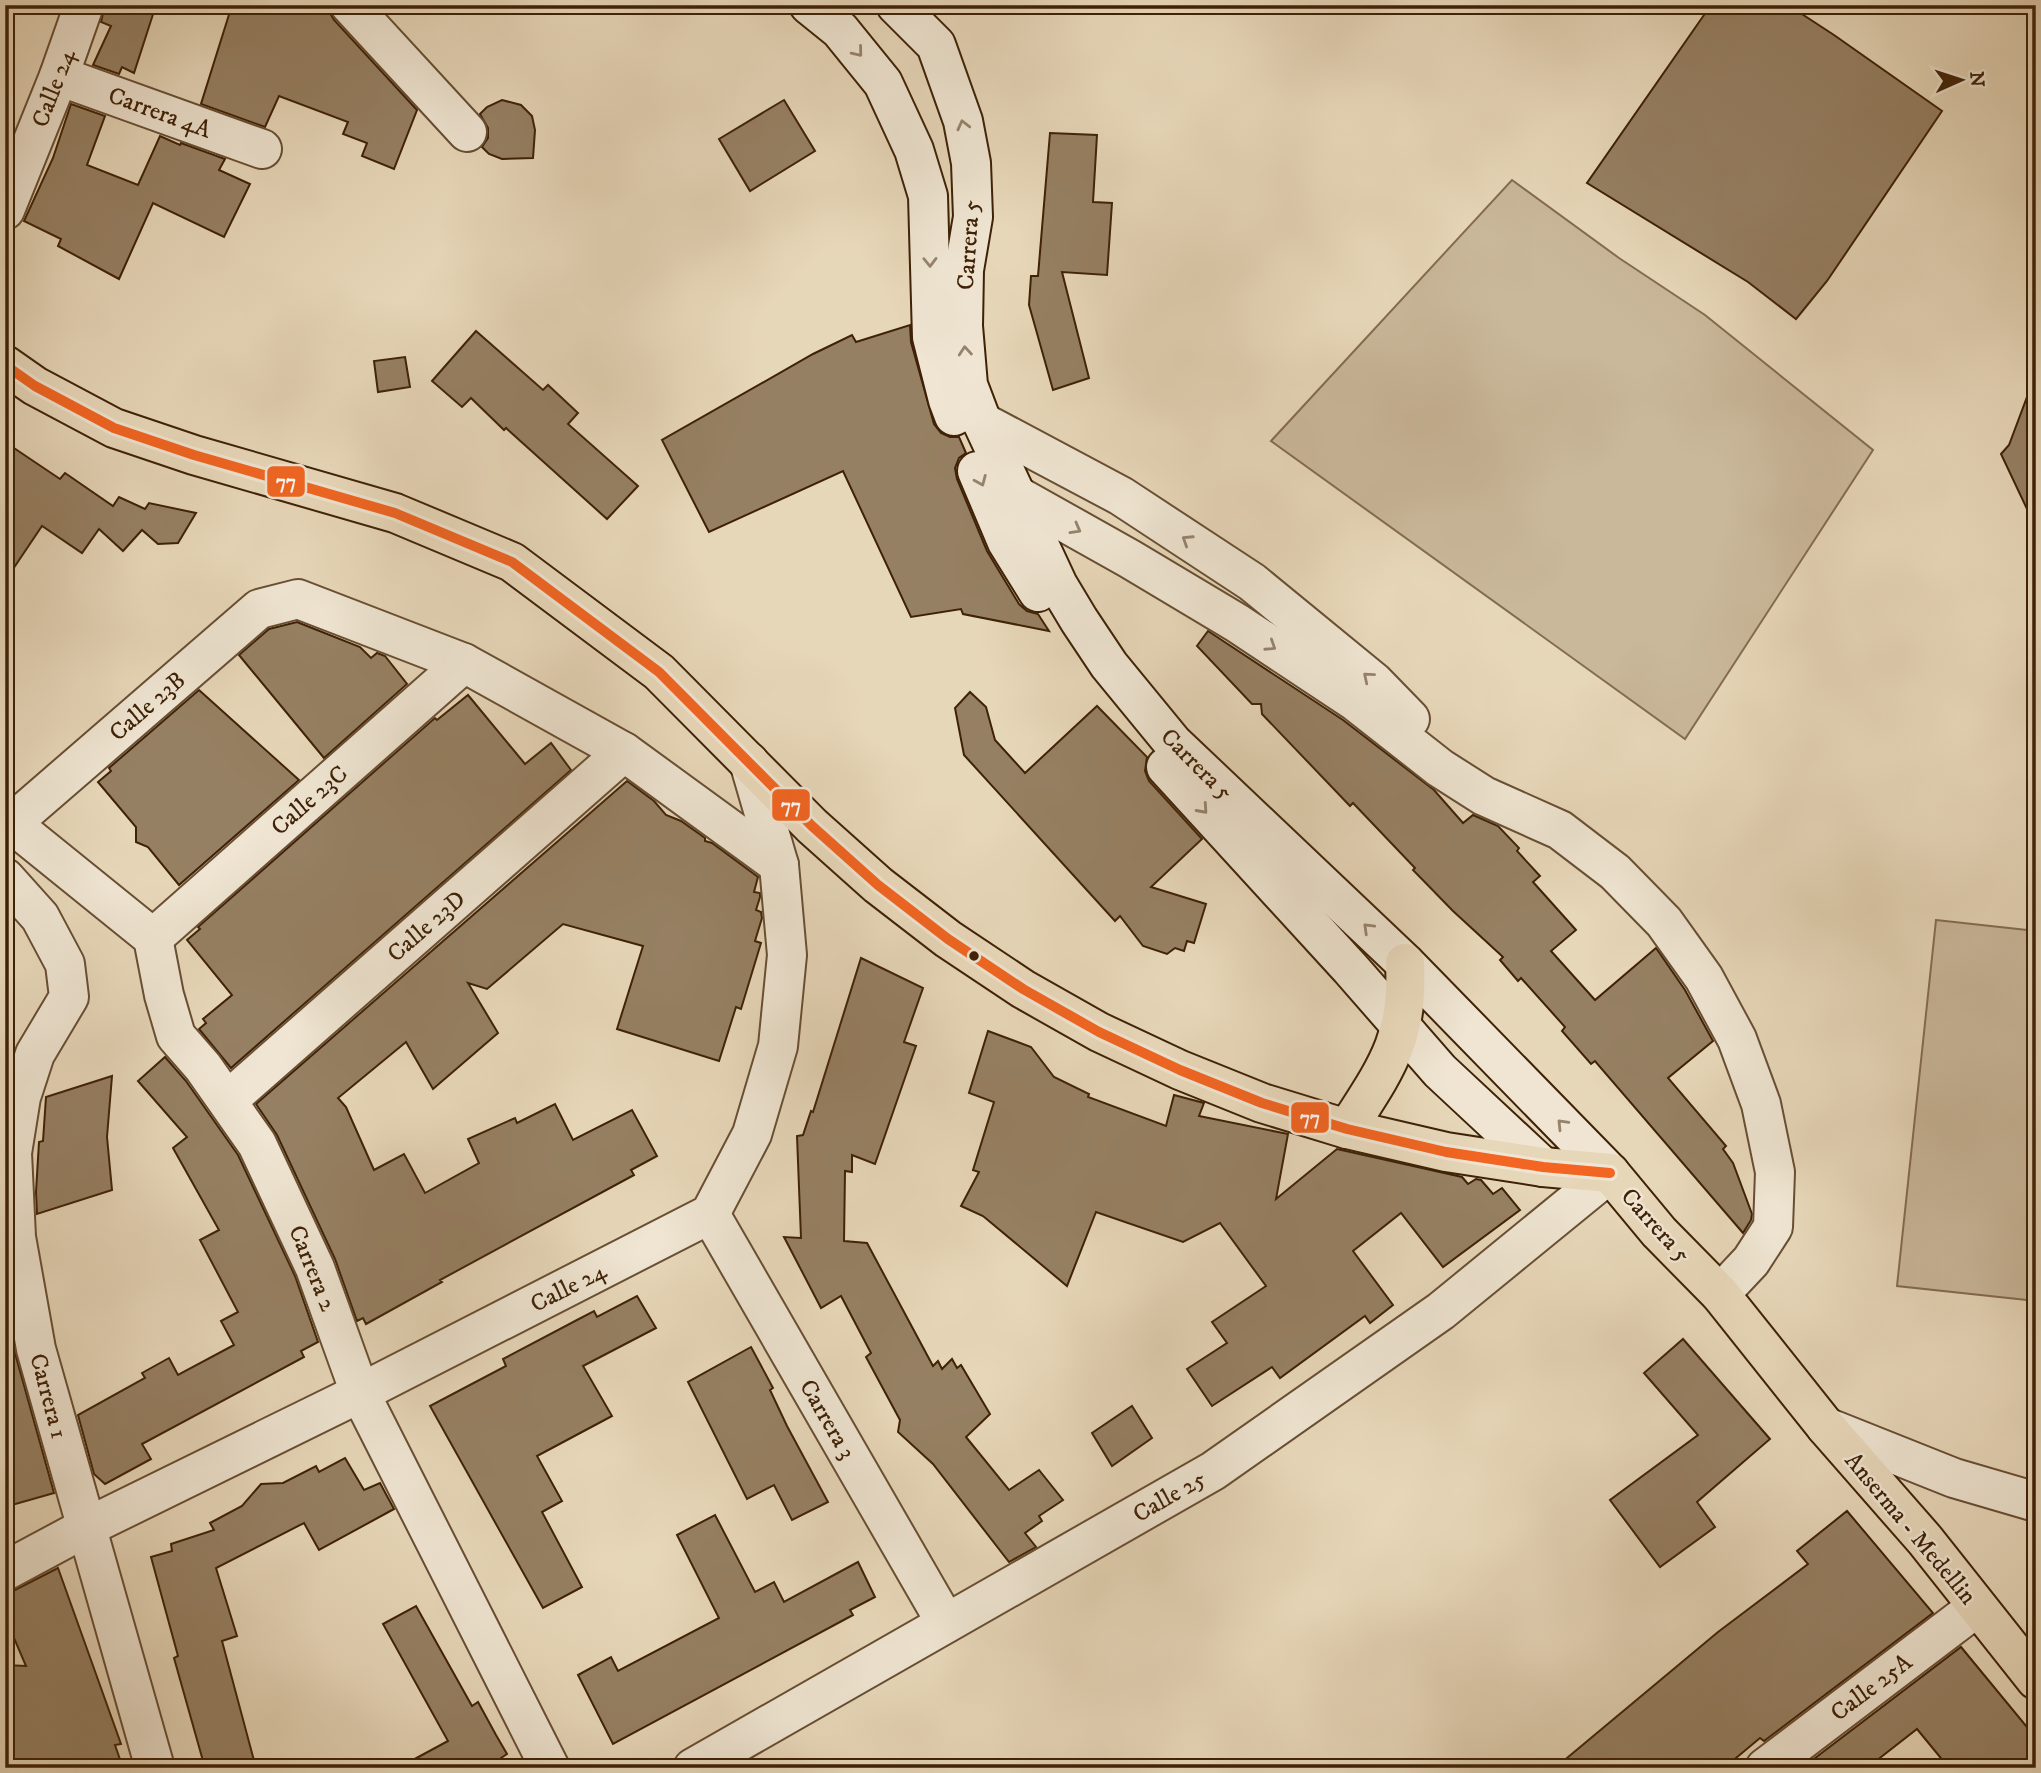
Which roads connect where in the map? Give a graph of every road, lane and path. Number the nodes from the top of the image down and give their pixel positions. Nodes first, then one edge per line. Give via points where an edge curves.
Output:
1 (84, 5) edge
2 (350, 5) edge
3 (809, 5) edge
4 (902, 9) edge
5 (59, 76) junction
6 (467, 132) dead end
7 (262, 149) dead end
8 (5, 210) edge
9 (5, 365) edge
10 (982, 422) junction
11 (1016, 495) junction
12 (464, 663) junction
13 (624, 752) junction
14 (749, 762) junction
15 (1484, 796) junction
16 (9, 826) edge
17 (779, 865) junction
18 (5, 877) edge
19 (153, 938) junction
20 (1405, 963) junction
21 (1402, 1025) junction
22 (20, 1059) edge
23 (228, 1100) junction
24 (1347, 1129) junction
25 (1543, 1167) junction
26 (1610, 1173) junction
27 (710, 1214) junction
28 (1720, 1294) junction
29 (1785, 1376) joint
30 (360, 1393) junction
31 (1826, 1427) junction
32 (2036, 1502) edge
33 (85, 1528) junction
34 (5, 1571) edge
35 (1977, 1607) junction
36 (946, 1623) junction
37 (2036, 1680) edge
38 (155, 1768) edge
39 (551, 1768) edge
40 (693, 1768) edge
41 (1765, 1768) edge

1 - 5 street, Calle 24
2 - 6 street
3 -> 21 street, Carrera 5 via 840,30 883,83 914,150 929,196 932,337 948,400 1007,542 1098,692
10 -> 4 street, Carrera 5 via 968,385 963,326 964,271 973,217 971,163 963,121 936,45
5 - 7 street, Carrera 4A
5 - 8 street, Calle 24
9 - 14 main road via 114,428 395,513 512,562 659,672
10 - 11 street, Carrera 5
15 -> 10 street via 1374,682 1252,583 1121,496
11 -> 15 street via 1237,624 1356,702
20 -> 11 street, Carrera 5 via 1173,743 1079,620
12 - 13 street
12 - 16 street, Calle 23B via 298,599 259,609
12 - 19 street, Calle 23C
13 - 17 street
13 - 23 street, Calle 23D
14 - 17 street
14 - 24 main road via 878,885 1023,989 1180,1070 1262,1103
15 - 28 street via 1560,830 1615,872 1664,922 1704,978 1737,1039 1761,1104 1775,1172 1773,1227 1751,1261
16 - 19 street
17 - 27 street via 787,955 778,1046 752,1133
18 - 22 street, Carrera 1 via 40,917 65,964 69,997
19 - 23 street, Carrera 2 via 176,1036
20 - 21 main road
26 -> 20 street, Carrera 5
21 - 24 main road via 1385,1068
21 - 25 street, Carrera 5 via 1440,1071
22 - 33 street, Carrera 1 via 21,1097 12,1153 16,1237 36,1349
23 - 30 street, Carrera 2 via 257,1144 315,1268
24 - 25 main road via 1446,1152
25 - 26 main road
26 - 28 main road, Carrera 5
26 - 36 street, Calle 25 via 1441,1311 1213,1471
27 - 30 street, Calle 24
27 - 36 street, Carrera 3
28 - 29 main road, Carrera 5
29 - 31 main road, Anserma - Medellin
30 - 33 street, Calle 24
30 - 39 street, Carrera 2
31 - 32 street via 1954,1478
31 - 35 main road, Anserma - Medellin
33 - 34 street, Calle 24
33 - 38 street, Carrera 1
35 - 37 main road, Anserma - Medellin
35 - 41 street, Calle 25A
36 - 40 street, Calle 25

